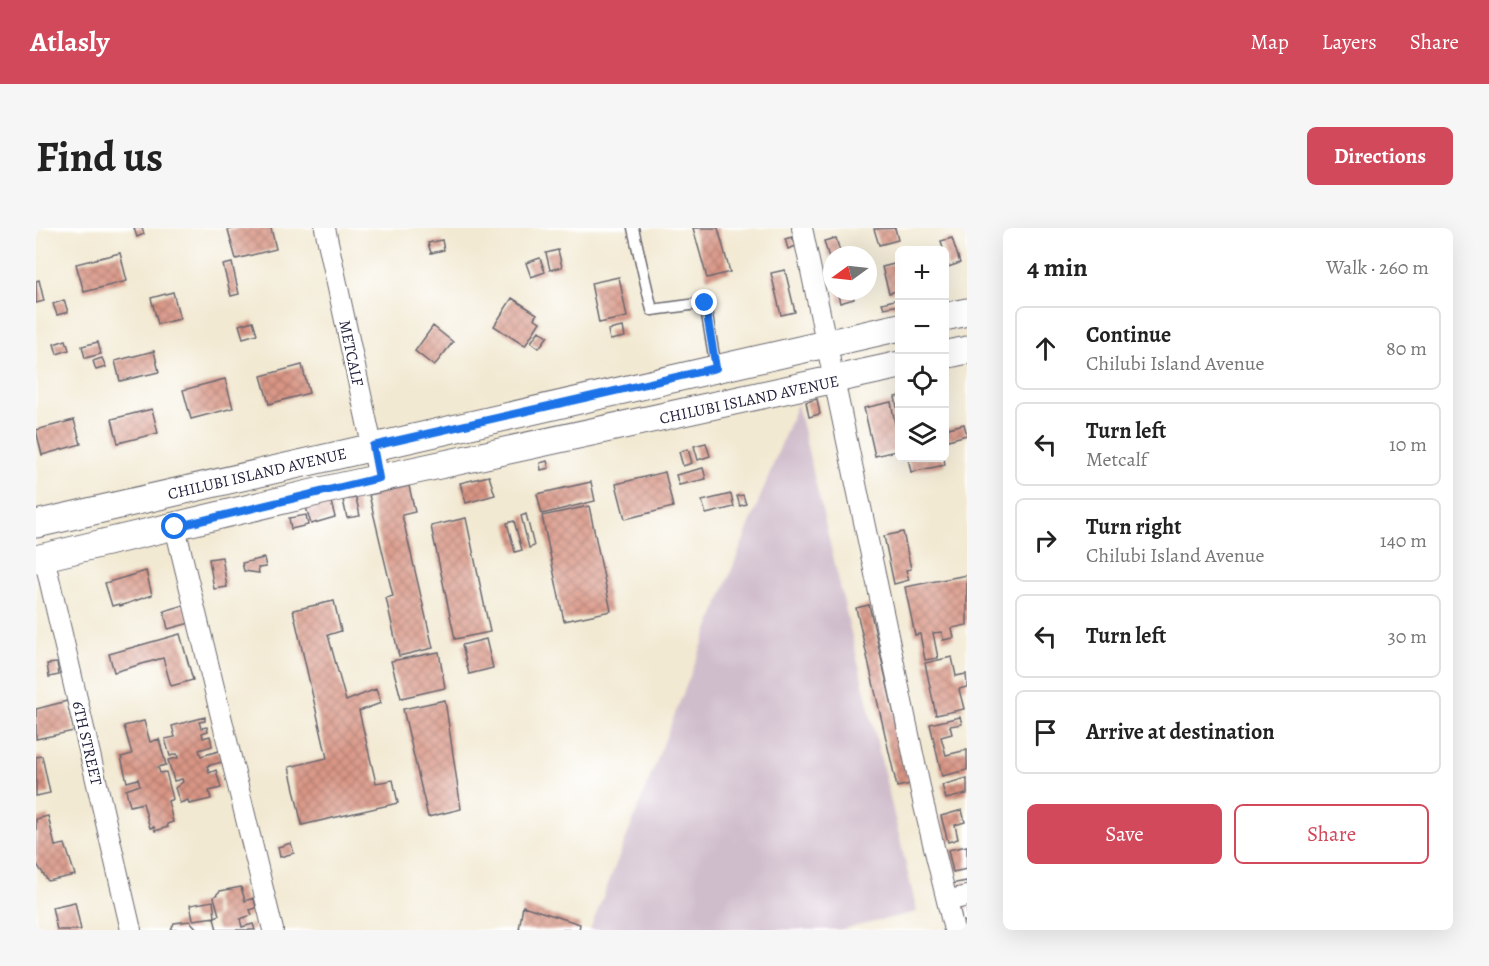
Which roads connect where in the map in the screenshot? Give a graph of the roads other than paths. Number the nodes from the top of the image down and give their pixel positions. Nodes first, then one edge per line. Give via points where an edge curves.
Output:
1 (325, 228) edge
2 (633, 228) edge
3 (802, 228) edge
4 (967, 312) edge
5 (949, 316) edge
6 (895, 328) edge
7 (826, 343) junction
8 (967, 350) edge
9 (949, 354) edge
10 (895, 366) edge
11 (716, 368) junction
12 (834, 380) junction
13 (373, 446) junction
14 (379, 478) junction
15 (36, 525) edge
16 (175, 527) junction
17 (40, 558) edge
18 (967, 896) edge
19 (947, 901) junction
20 (131, 930) edge
21 (273, 930) edge
22 (954, 930) edge

1 - 13 street, METCALF
2 - 11 lane via 652,310 705,303
3 - 7 street
4 - 5 street
6 - 7 street, CHILUBI ISLAND AVENUE
7 - 11 street, CHILUBI ISLAND AVENUE
7 - 12 street
8 - 9 street
10 - 12 street, CHILUBI ISLAND AVENUE
11 - 13 street, CHILUBI ISLAND AVENUE
12 - 14 street, CHILUBI ISLAND AVENUE
12 - 19 street
13 - 14 street, METCALF
13 - 15 street, CHILUBI ISLAND AVENUE
14 - 16 street, CHILUBI ISLAND AVENUE
16 - 17 street, CHILUBI ISLAND AVENUE
16 - 21 street
17 - 20 street, 6TH STREET
18 - 19 street
19 - 22 street

